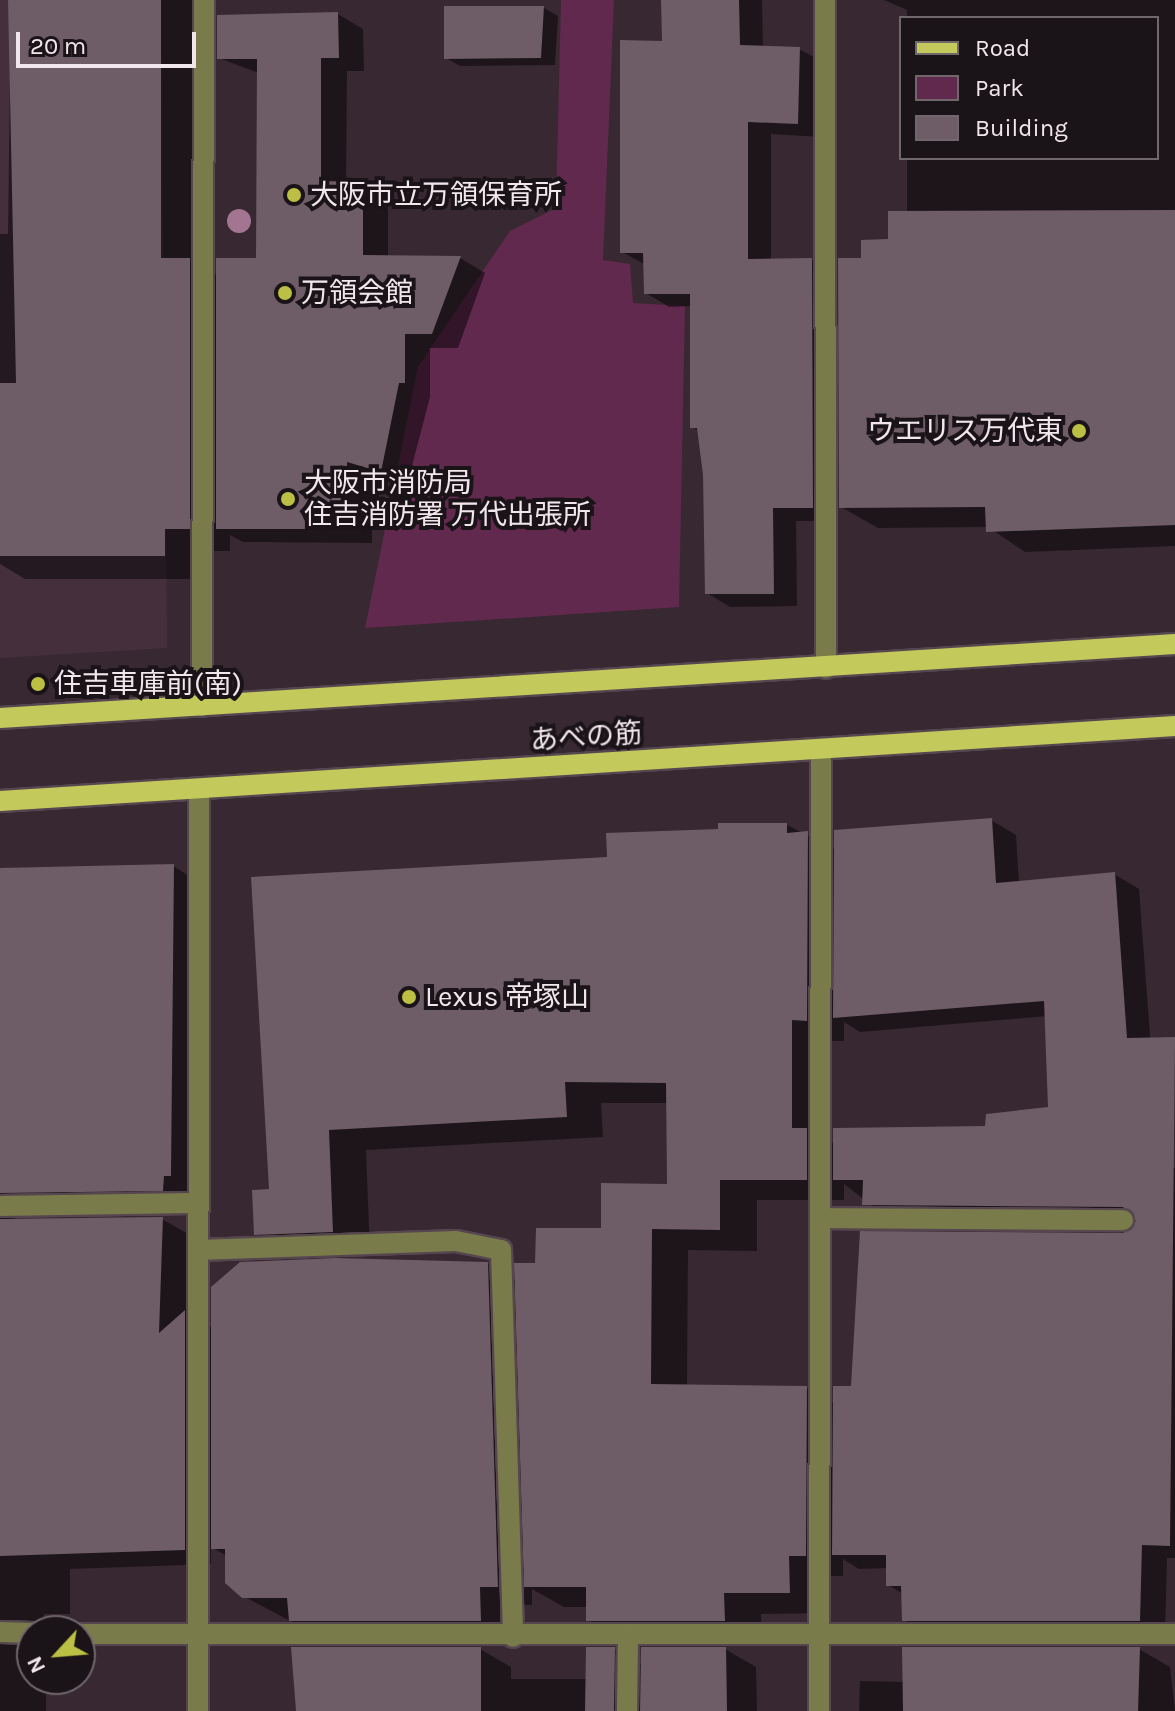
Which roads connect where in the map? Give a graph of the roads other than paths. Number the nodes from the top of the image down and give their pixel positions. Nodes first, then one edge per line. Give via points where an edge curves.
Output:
1 (204, 0) edge
2 (825, 0) edge
3 (1175, 644) edge
4 (826, 668) junction
5 (202, 706) junction
6 (0, 718) edge
7 (1175, 726) edge
8 (821, 749) junction
9 (199, 791) junction
10 (0, 801) edge
11 (198, 1203) junction
12 (0, 1206) edge
13 (820, 1218) junction
14 (1123, 1220) dead end
15 (198, 1250) junction
16 (96, 1634) edge
17 (819, 1634) junction
18 (1175, 1634) edge
19 (197, 1635) junction
20 (513, 1637) junction
21 (628, 1638) junction
22 (198, 1711) edge
23 (627, 1711) edge
24 (819, 1711) edge

1 - 5 street
2 - 4 street
3 - 4 main road, あべの筋
4 - 5 main road, あべの筋
5 - 6 main road, あべの筋
7 - 8 main road, あべの筋
8 - 9 main road, あべの筋
8 - 13 street
9 - 10 main road, あべの筋
9 - 11 street
11 - 12 street
11 - 15 street
13 - 14 street
13 - 17 street
15 - 19 street
15 - 20 street via 456,1241 501,1250
16 - 19 street
17 - 18 street
17 - 21 street
17 - 24 street
19 - 20 street
19 - 22 street
20 - 21 street
21 - 23 street

